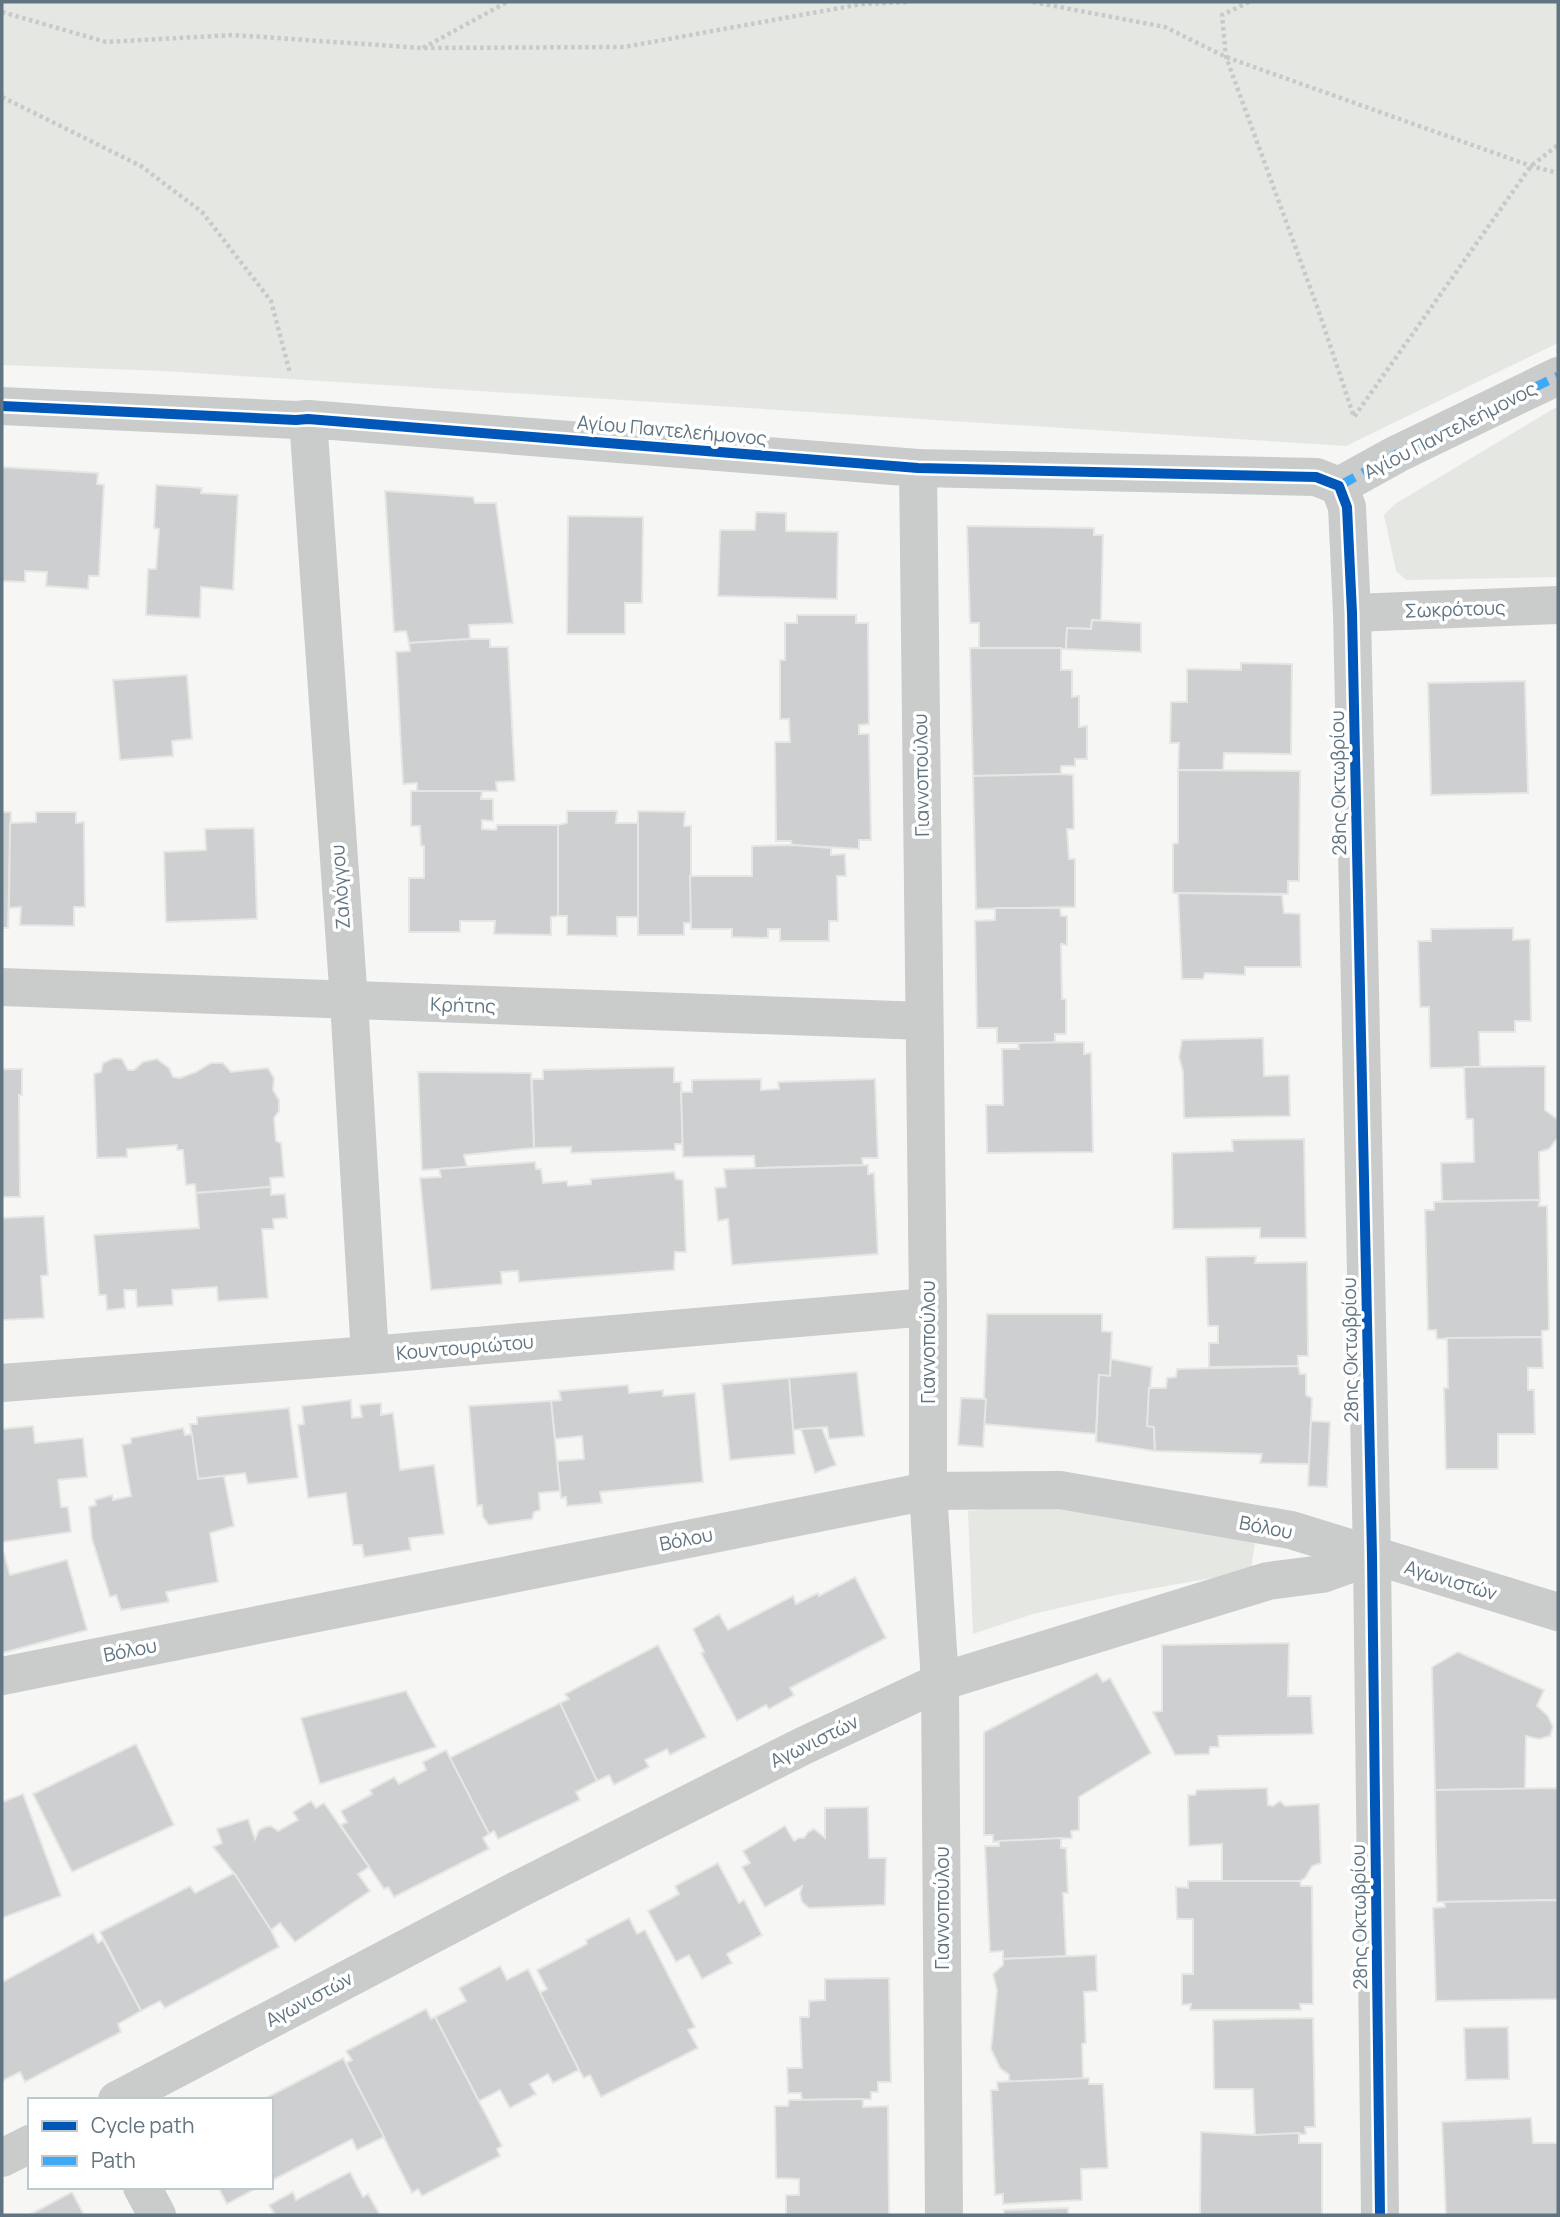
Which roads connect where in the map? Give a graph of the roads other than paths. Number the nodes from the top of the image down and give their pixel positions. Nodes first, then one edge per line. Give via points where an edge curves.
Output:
1 (1558, 376) edge
2 (2, 406) edge
3 (302, 420) junction
4 (918, 468) junction
5 (1339, 486) junction
6 (1558, 605) edge
7 (1352, 613) junction
8 (2, 986) edge
9 (349, 1001) junction
10 (923, 1021) junction
11 (928, 1307) junction
12 (370, 1354) junction
13 (2, 1383) edge
14 (928, 1491) junction
15 (1372, 1556) junction
16 (1558, 1612) edge
17 (2, 1676) edge
18 (940, 1682) junction
19 (121, 2098) edge
20 (28, 2145) edge
21 (2, 2158) edge
22 (143, 2189) edge
23 (157, 2215) edge
24 (944, 2215) edge
25 (1380, 2215) edge

1 - 5 street, Αγίου Παντελεήμονος
2 - 3 street, Αγίου Παντελεήμονος
3 - 4 street, Αγίου Παντελεήμονος
3 - 9 street, Ζαλόγγου
4 - 5 street, Αγίου Παντελεήμονος via 1316,477
4 - 10 street, Γιαννοπούλου
5 - 7 street, 28ης Οκτωβρίου via 1348,507
6 - 7 street, Σωκρότους
7 - 15 street, 28ης Οκτωβρίου
8 - 9 street, Κρήτης
9 - 10 street, Κρήτης
9 - 12 street, Ζαλόγγου
10 - 11 street, Γιαννοπούλου
11 - 12 street, Κουντουριώτου
11 - 14 street, Γιαννοπούλου
12 - 13 street, Κουντουριώτου
14 - 15 street, Βόλου via 1060,1490 1291,1530
14 - 17 street, Βόλου
14 - 18 street, Γιαννοπούλου
15 - 16 street, Αγωνιστών
15 - 18 street, Αγωνιστών via 1322,1574 1268,1581
15 - 25 street, 28ης Οκτωβρίου
18 - 19 street, Αγωνιστών via 534,1882
18 - 24 street, Γιαννοπούλου
20 - 21 street
22 - 23 street

